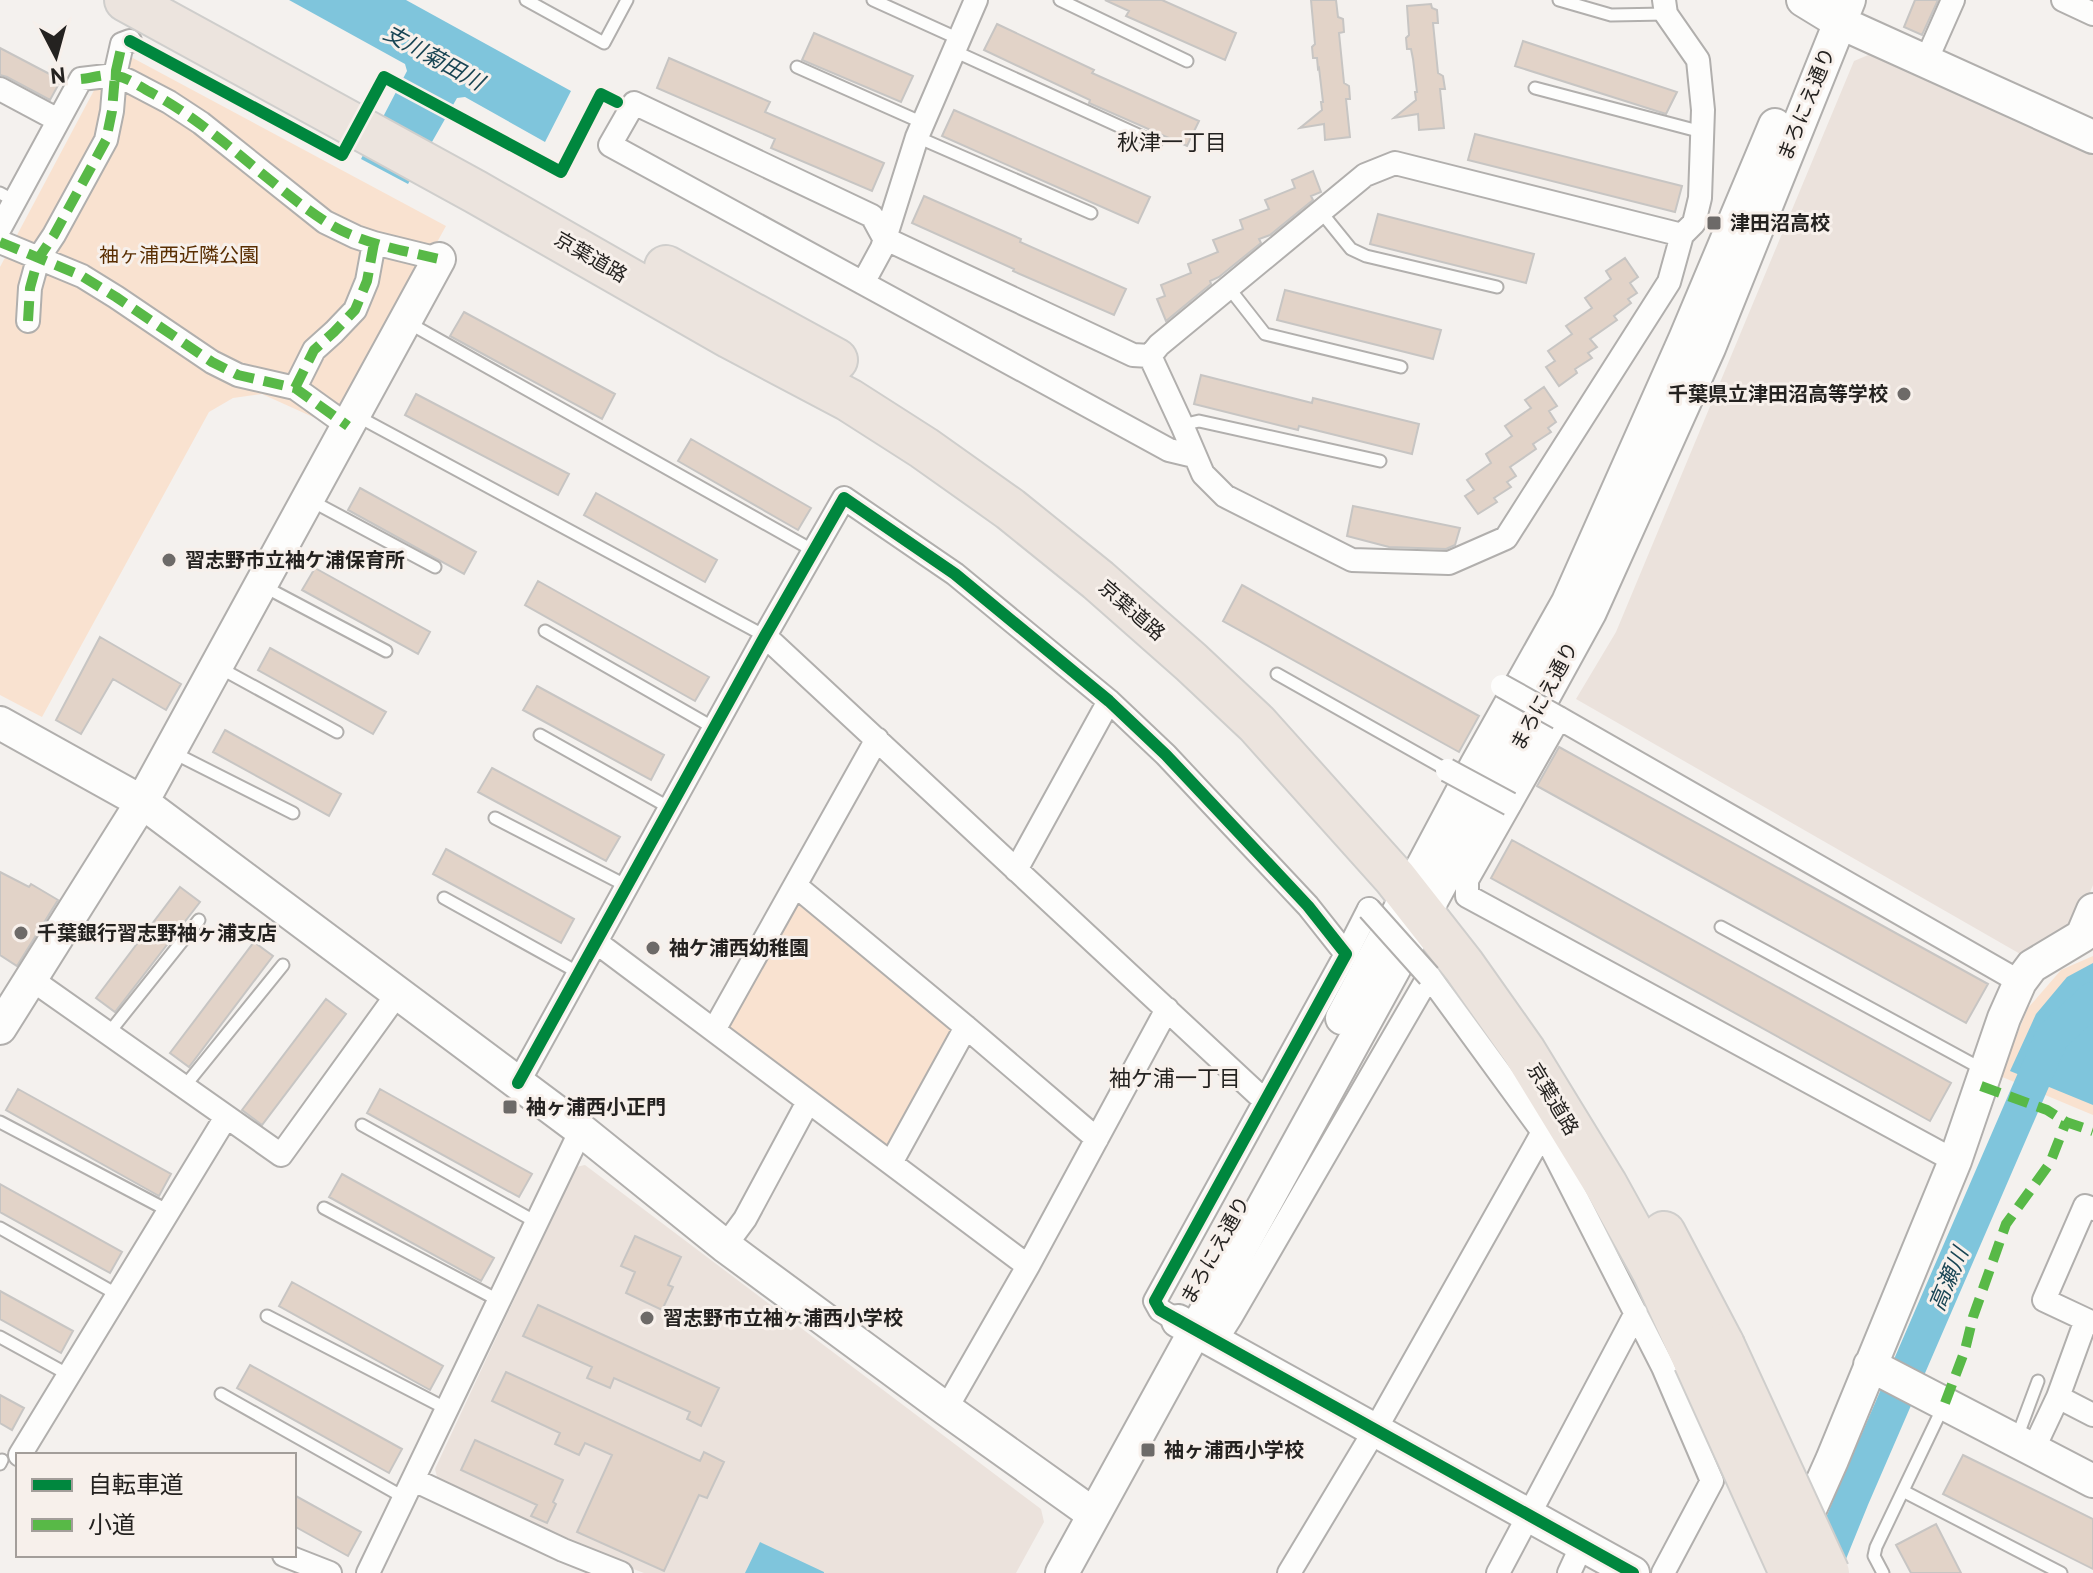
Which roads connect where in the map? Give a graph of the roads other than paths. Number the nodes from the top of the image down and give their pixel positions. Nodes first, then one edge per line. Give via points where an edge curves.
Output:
1 (126, 0) edge
2 (186, 0) edge
3 (526, 0) edge
4 (627, 0) edge
5 (873, 0) edge
6 (976, 0) edge
7 (1060, 0) edge
8 (1559, 0) edge
9 (1953, 0) edge
10 (1665, 7) edge
11 (1828, 7) edge
12 (130, 41) dead end
13 (956, 45) junction
14 (1187, 61) dead end
15 (1926, 61) junction
16 (797, 67) dead end
17 (115, 75) junction
18 (1535, 88) dead end
19 (0, 89) edge
20 (370, 118) junction
21 (58, 120) junction
22 (920, 130) junction
23 (1703, 132) junction
24 (2093, 137) edge
25 (1156, 143) dead end
26 (7, 197) edge
27 (1321, 212) junction
28 (1091, 213) dead end
29 (0, 228) edge
30 (1682, 235) junction
31 (884, 238) junction
32 (0, 242) edge
33 (374, 243) junction
34 (38, 259) junction
35 (439, 259) joint
36 (863, 283) junction
37 (1497, 287) dead end
38 (1229, 288) junction
39 (28, 321) dead end
40 (405, 321) junction
41 (1150, 356) junction
42 (1401, 367) dead end
43 (295, 388) junction
44 (351, 420) junction
45 (1182, 425) junction
46 (1194, 456) junction
47 (1380, 461) dead end
48 (308, 499) junction
49 (814, 551) junction
50 (435, 567) dead end
51 (260, 585) junction
52 (545, 631) dead end
53 (765, 636) junction
54 (386, 651) dead end
55 (216, 666) junction
56 (1277, 674) dead end
57 (1502, 686) dead end
58 (1109, 701) junction
59 (1559, 718) junction
60 (0, 723) edge
61 (714, 728) junction
62 (337, 732) dead end
63 (540, 735) dead end
64 (877, 739) junction
65 (169, 751) junction
66 (1447, 770) joint
67 (142, 802) junction
68 (1510, 804) junction
69 (670, 808) junction
70 (293, 813) dead end
71 (495, 818) dead end
72 (1016, 870) junction
73 (627, 886) junction
74 (796, 886) junction
75 (1423, 891) junction
76 (444, 898) dead end
77 (2093, 910) edge
78 (199, 920) dead end
79 (1721, 927) dead end
80 (596, 942) junction
81 (1346, 954) junction
82 (283, 965) dead end
83 (579, 973) junction
84 (1429, 976) junction
85 (31, 979) junction
86 (2020, 982) junction
87 (398, 993) junction
88 (1167, 1009) junction
89 (966, 1027) junction
90 (0, 1028) edge
91 (714, 1030) junction
92 (108, 1034) junction
93 (1986, 1071) junction
94 (518, 1083) junction
95 (184, 1087) junction
96 (1265, 1101) junction
97 (808, 1102) junction
98 (226, 1117) junction
99 (0, 1122) edge
100 (362, 1125) dead end
101 (581, 1130) junction
102 (1543, 1132) junction
103 (1097, 1139) junction
104 (1955, 1161) junction
105 (891, 1163) junction
106 (324, 1208) dead end
107 (2093, 1209) edge
108 (169, 1211) junction
109 (536, 1222) junction
110 (0, 1228) edge
111 (725, 1246) junction
112 (1028, 1266) junction
113 (118, 1295) junction
114 (498, 1300) junction
115 (1636, 1313) junction
116 (267, 1316) dead end
117 (2090, 1322) edge
118 (1196, 1331) junction
119 (0, 1337) edge
120 (1709, 1353) junction
121 (1874, 1368) junction
122 (69, 1375) junction
123 (2038, 1381) dead end
124 (221, 1394) dead end
125 (1932, 1396) junction
126 (2058, 1397) junction
127 (447, 1409) junction
128 (946, 1409) junction
129 (2093, 1415) edge
130 (1375, 1430) junction
131 (2024, 1446) junction
132 (10, 1461) edge
133 (2093, 1481) edge
134 (410, 1489) junction
135 (1903, 1491) junction
136 (1086, 1510) junction
137 (1529, 1514) junction
138 (563, 1550) junction
139 (289, 1557) edge
140 (1576, 1559) edge
141 (330, 1573) edge
142 (368, 1573) edge
143 (558, 1573) edge
144 (621, 1573) edge
145 (1040, 1573) edge
146 (1062, 1573) edge
147 (1289, 1573) edge
148 (1498, 1573) edge
149 (1633, 1573) edge
150 (1663, 1573) edge
151 (1781, 1573) edge
152 (1791, 1573) edge
153 (1828, 1573) edge
154 (1883, 1573) edge
155 (2061, 1573) edge

1 - 20 highway, 京葉道路
2 - 20 highway, 京葉道路
3 - 4 lane via 604,43
5 - 13 lane
6 - 13 street
7 - 14 lane
8 - 10 lane via 1611,15
9 - 15 street
10 - 23 street via 1698,60
11 - 15 street
11 - 75 street, まろにえ通り via 1568,602
12 - 17 street via 122,44
13 - 22 street
13 - 25 lane
15 - 24 street
16 - 22 lane
17 - 21 street via 81,79
17 - 33 street via 201,123 325,222
17 - 34 street via 106,140
18 - 23 lane
19 - 21 street
20 - 75 highway, 京葉道路 via 730,337 849,400 1010,509 1191,662
21 - 26 street
22 - 28 lane
22 - 31 street
23 - 30 street via 1700,198 1694,223
26 - 29 street
27 - 30 street via 1365,175 1395,163
27 - 37 lane via 1351,249 1366,256
27 - 38 street
30 - 46 street via 1669,282 1506,538 1449,563 1352,560 1225,496
31 - 36 street
31 - 36 street via 872,216 634,103 610,145
31 - 41 street via 1133,355
32 - 34 street
33 - 35 street
33 - 43 street via 355,310 314,350
34 - 39 street
34 - 43 street via 82,276 212,362 238,375
35 - 40 street
36 - 46 street via 1169,450
38 - 41 street
38 - 42 lane via 1265,334
40 - 44 street
40 - 49 lane
41 - 45 street
43 - 44 street
44 - 48 street
44 - 53 lane
45 - 46 street
45 - 47 lane via 1199,421
48 - 50 lane
48 - 51 street
49 - 53 street
49 - 58 street via 844,498 955,574
51 - 54 lane
51 - 55 street
52 - 61 lane
53 - 61 street
53 - 64 street
55 - 62 lane
55 - 65 street
56 - 66 lane
57 - 59 street, bridge
58 - 72 street
58 - 81 street via 1308,906
59 - 68 street
59 - 86 street
60 - 67 street
61 - 69 street
63 - 69 lane
64 - 72 street
64 - 74 street
65 - 67 street
65 - 70 lane
66 - 68 street, bridge
67 - 85 street
67 - 87 street
68 - 104 street via 1467,880 1467,896
69 - 73 street
71 - 73 lane
72 - 88 street
73 - 80 street
74 - 89 street
74 - 91 street
75 - 118 street, まろにえ通り
75 - 120 highway, 京葉道路 via 1548,1036 1680,1260
76 - 83 lane
77 - 86 street via 2082,936 2032,966
78 - 92 lane
79 - 93 lane
80 - 83 street
80 - 91 street
81 - 84 street, bridge via 1369,909
81 - 96 street
82 - 95 lane
83 - 94 street
84 - 102 street
84 - 118 street via 1239,1304
85 - 90 street
85 - 92 street
86 - 93 street
87 - 94 street
87 - 98 street via 281,1155
88 - 96 street
88 - 103 street
89 - 103 street
89 - 105 street
91 - 97 street
92 - 95 street
93 - 104 street
94 - 101 street
95 - 98 street
96 - 118 street via 1155,1301 1160,1310
97 - 105 street
97 - 111 street
98 - 108 street
99 - 108 lane
100 - 109 lane
101 - 109 street
101 - 111 street
102 - 115 street
102 - 130 street
103 - 112 street
104 - 121 street
105 - 112 street
106 - 114 lane
107 - 117 street via 2085,1206 2044,1300
108 - 113 street
109 - 114 street
110 - 113 lane
111 - 128 street
112 - 128 street
113 - 122 street
114 - 127 street
115 - 137 street
115 - 150 street via 1712,1481
116 - 127 lane
117 - 126 street
118 - 130 street
118 - 136 street, まろにえ通り
119 - 122 lane
120 - 152 highway, 京葉道路, bridge
120 - 153 highway, 京葉道路, bridge
121 - 125 street
121 - 151 street
122 - 132 street
123 - 131 lane
124 - 134 lane
125 - 131 street
125 - 135 lane
126 - 129 street
126 - 131 street
127 - 134 street
128 - 136 street
130 - 137 street
130 - 147 street
131 - 133 street
134 - 138 street
134 - 142 street
135 - 154 lane via 1876,1547 1874,1556
135 - 155 lane
136 - 145 street, まろにえ通り
136 - 146 street, まろにえ通り
137 - 140 street
137 - 148 street
138 - 143 street
138 - 144 street
139 - 141 street
140 - 149 street

